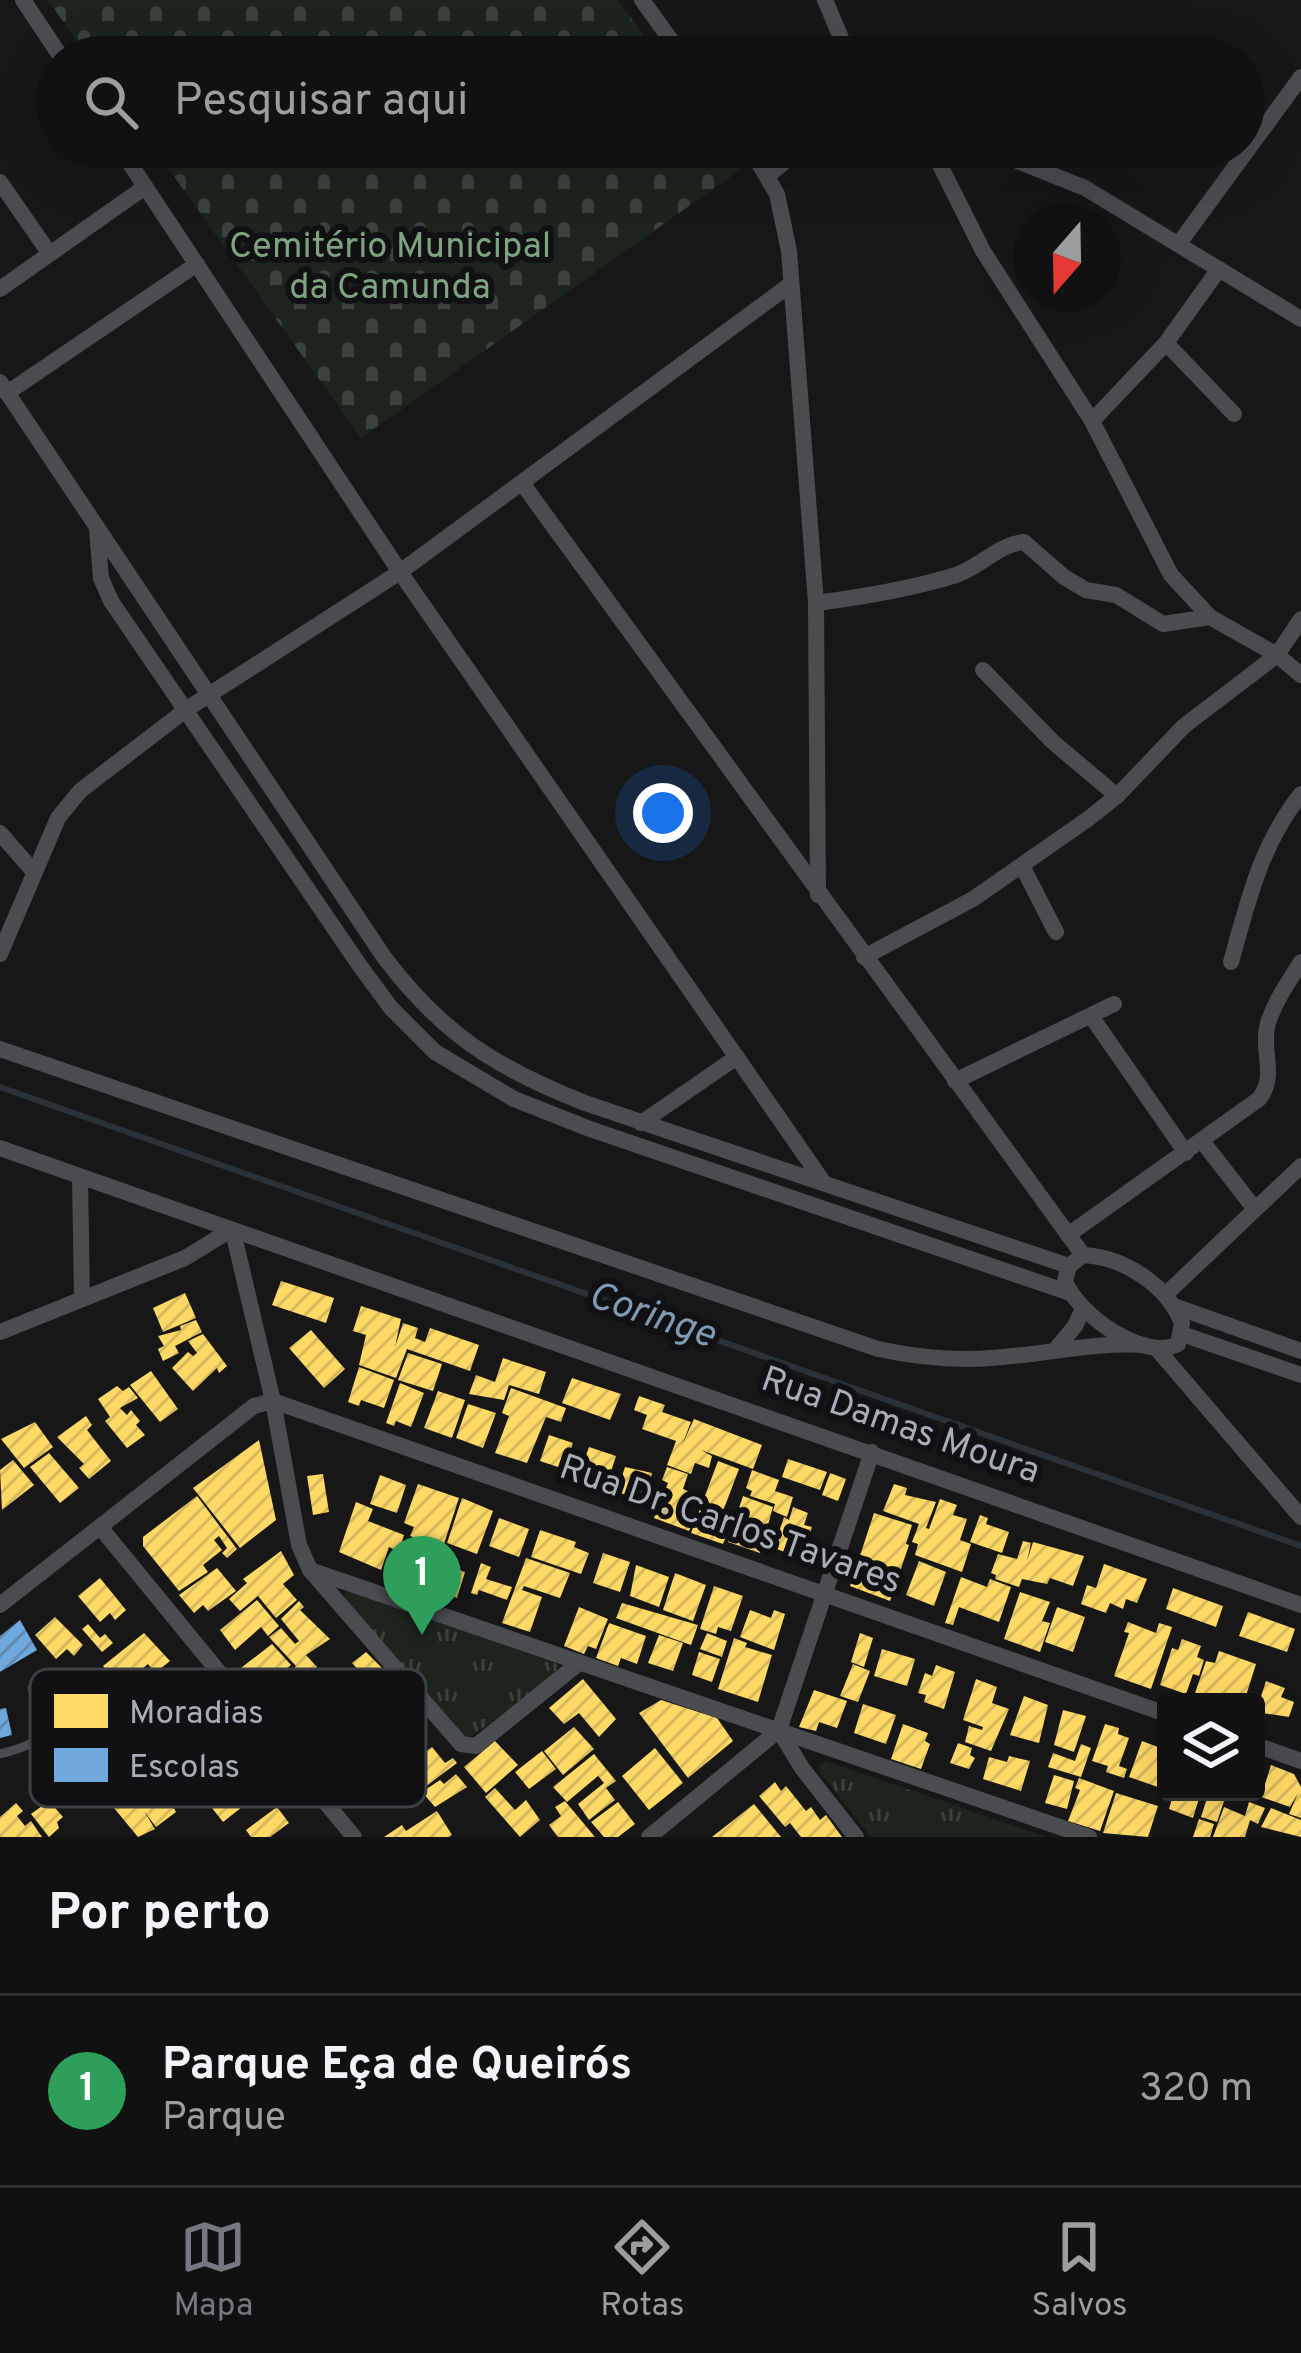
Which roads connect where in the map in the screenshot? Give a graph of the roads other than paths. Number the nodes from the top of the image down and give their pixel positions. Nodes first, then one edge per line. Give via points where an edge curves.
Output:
1 (23, 0) edge
2 (642, 0) edge
3 (826, 1) edge
4 (47, 36) edge
5 (668, 36) edge
6 (840, 36) edge
7 (1301, 77) edge
8 (1265, 126) edge
9 (133, 168) edge
10 (764, 168) edge
11 (777, 168) edge
12 (942, 168) edge
13 (1035, 168) edge
14 (1234, 168) edge
15 (769, 175) junction
16 (0, 182) edge
17 (146, 187) junction
18 (1180, 242) junction
19 (50, 254) junction
20 (197, 264) junction
21 (1220, 269) junction
22 (790, 284) junction
23 (0, 289) edge
24 (1301, 319) edge
25 (1166, 343) junction
26 (4, 387) edge
27 (1234, 414) dead end
28 (1092, 421) junction
29 (522, 483) junction
30 (97, 529) junction
31 (400, 572) junction
32 (816, 604) junction
33 (1210, 617) junction
34 (1301, 619) edge
35 (1276, 655) junction
36 (983, 670) dead end
37 (1301, 675) edge
38 (210, 694) junction
39 (187, 710) junction
40 (1301, 794) edge
41 (1117, 796) junction
42 (0, 833) edge
43 (1022, 866) junction
44 (34, 872) junction
45 (818, 895) junction
46 (1056, 932) dead end
47 (0, 953) edge
48 (864, 957) junction
49 (1231, 962) dead end
50 (1301, 962) edge
51 (1114, 1004) dead end
52 (1091, 1016) junction
53 (0, 1049) edge
54 (737, 1058) junction
55 (956, 1082) junction
56 (640, 1123) junction
57 (1202, 1141) junction
58 (0, 1148) edge
59 (1186, 1153) junction
60 (1301, 1166) edge
61 (80, 1178) junction
62 (824, 1183) junction
63 (1254, 1208) junction
64 (832, 1212) junction
65 (231, 1231) junction
66 (1068, 1234) junction
67 (1076, 1261) junction
68 (1070, 1293) junction
69 (82, 1298) junction
70 (1169, 1300) junction
71 (1083, 1309) junction
72 (0, 1332) edge
73 (1182, 1334) junction
74 (1150, 1347) junction
75 (1055, 1350) junction
76 (1301, 1352) edge
77 (1301, 1375) edge
78 (273, 1401) junction
79 (872, 1452) junction
80 (1301, 1517) edge
81 (100, 1526) junction
82 (310, 1570) junction
83 (823, 1594) junction
84 (0, 1605) edge
85 (1301, 1605) edge
86 (579, 1663) junction
87 (217, 1669) edge
88 (395, 1669) edge
89 (426, 1705) edge
90 (1157, 1711) edge
91 (779, 1730) junction
92 (30, 1746) edge
93 (1265, 1748) edge
94 (0, 1754) edge
95 (1301, 1761) edge
96 (329, 1807) edge
97 (670, 1831) edge
98 (354, 1837) edge
99 (649, 1837) edge
100 (856, 1837) edge
101 (1089, 1837) edge

1 - 4 street
2 - 5 street
3 - 6 street
7 - 8 street
9 - 17 street
10 - 15 street
11 - 15 street
12 - 28 street via 982,251
13 - 18 street
14 - 18 street
15 - 22 street via 785,217
16 - 19 street
17 - 19 street
17 - 20 street
18 - 21 street
19 - 23 street
20 - 26 street
20 - 31 street
21 - 24 street
21 - 25 street
22 - 29 street
22 - 32 street
25 - 27 street
25 - 28 street
26 - 30 street
28 - 33 street via 1171,575
29 - 31 street
29 - 45 street
30 - 38 street
30 - 39 street via 111,602
31 - 38 street
31 - 54 street
32 - 33 street via 963,573 1024,542 1064,578 1116,595 1162,624
32 - 45 street
33 - 35 street
34 - 35 street
35 - 37 street
35 - 41 street via 1184,726
36 - 41 street
38 - 39 street
38 - 56 street via 430,1014 508,1071
39 - 44 street via 67,804
39 - 64 street via 360,966 435,1052 514,1099
40 - 49 street via 1261,857
41 - 43 street
42 - 44 street
43 - 46 street
43 - 48 street
44 - 47 street
45 - 48 street
48 - 55 street
50 - 57 street via 1268,1021 1266,1090
51 - 52 street
52 - 55 street
52 - 59 street
53 - 75 street via 878,1349 949,1359
54 - 56 street
54 - 62 street
55 - 66 street
56 - 62 street
57 - 59 street
57 - 63 street
58 - 61 street, Rua Damas Moura
59 - 66 street
60 - 63 street
61 - 65 street, Rua Damas Moura
61 - 69 street
62 - 64 street
62 - 67 street
63 - 70 street
64 - 68 street
65 - 69 street
65 - 78 street
65 - 79 street, Rua Damas Moura
66 - 67 street
67 - 68 street via 1065,1281
67 - 70 street via 1106,1258
68 - 71 street
69 - 72 street
70 - 73 street
70 - 76 street
71 - 74 street
71 - 75 street
73 - 74 street via 1175,1347
73 - 77 street
74 - 75 street
74 - 80 street
78 - 81 street via 254,1406
78 - 82 street
78 - 83 street, Rua Dr. Carlos Tavares
79 - 83 street
79 - 85 street, Rua Damas Moura
81 - 84 street
81 - 87 street
82 - 86 street
82 - 88 street
83 - 90 street, Rua Dr. Carlos Tavares
83 - 91 street
86 - 89 street via 469,1748
86 - 91 street
91 - 97 street
91 - 100 street
91 - 101 street
92 - 94 lane
93 - 95 street
96 - 98 street
97 - 99 street

